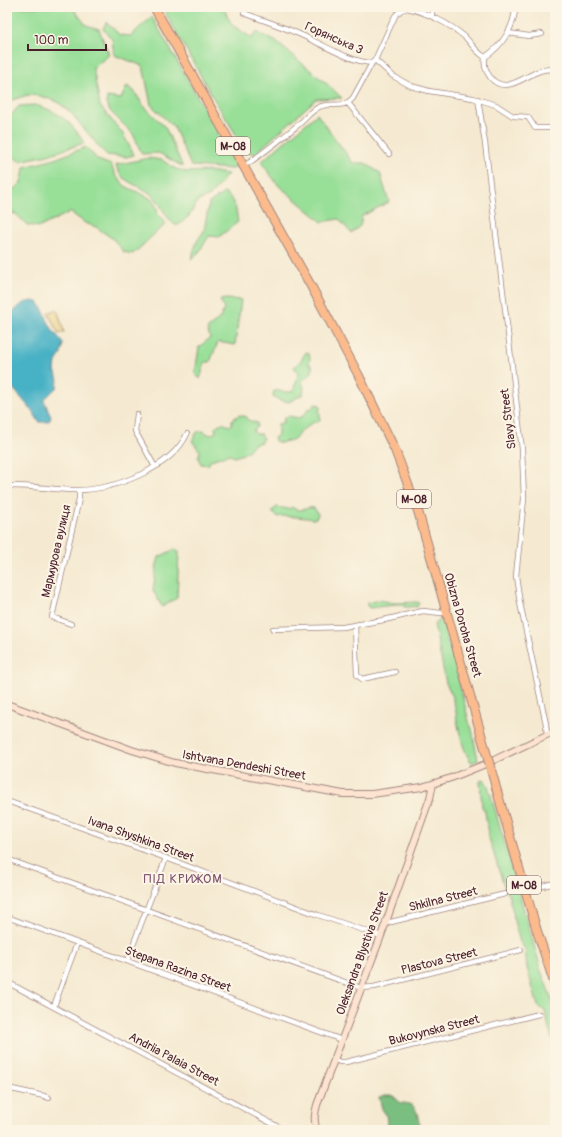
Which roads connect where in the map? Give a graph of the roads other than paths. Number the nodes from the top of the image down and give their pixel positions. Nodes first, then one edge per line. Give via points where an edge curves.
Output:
1 (154, 7) edge
2 (432, 7) edge
3 (515, 7) edge
4 (400, 9) edge
5 (244, 13) dead end
6 (432, 16) junction
7 (508, 33) junction
8 (542, 34) dead end
9 (485, 57) junction
10 (373, 62) junction
11 (555, 70) edge
12 (478, 100) junction
13 (348, 103) junction
14 (554, 128) edge
15 (389, 154) dead end
16 (244, 166) junction
17 (136, 414) dead end
18 (187, 434) dead end
19 (154, 467) junction
20 (7, 486) edge
21 (79, 490) junction
22 (447, 612) junction
23 (71, 624) dead end
24 (355, 626) junction
25 (273, 629) dead end
26 (395, 672) dead end
27 (7, 704) edge
28 (555, 731) edge
29 (547, 735) junction
30 (494, 760) dead end
31 (483, 765) dead end
32 (433, 784) junction
33 (7, 801) edge
34 (166, 858) junction
35 (7, 859) edge
36 (555, 883) edge
37 (535, 888) dead end
38 (505, 894) dead end
39 (146, 909) junction
40 (7, 917) edge
41 (385, 921) junction
42 (381, 936) junction
43 (77, 943) junction
44 (520, 950) dead end
45 (127, 961) junction
46 (7, 982) edge
47 (555, 985) edge
48 (361, 988) junction
49 (54, 1006) junction
50 (539, 1014) dead end
51 (342, 1040) junction
52 (334, 1060) junction
53 (7, 1088) edge
54 (49, 1098) dead end
55 (284, 1130) edge
56 (317, 1130) edge

1 - 16 highway, М-08
2 - 6 street
3 - 7 street
4 - 6 street via 407,8
4 - 10 street
5 - 10 street, Горянська 3 via 366,63
6 - 9 street via 464,36
7 - 8 street via 529,36
7 - 9 street
9 - 11 street via 486,72 499,84 514,84 534,72
10 - 12 street via 411,86
10 - 13 street
12 - 14 street via 496,105 513,116 528,117 535,128
12 - 29 street, Slavy Street via 522,449 524,499 516,576 518,596
13 - 15 street
13 - 16 street via 318,107
16 - 22 highway, Obizna Doroha Street / М-08 via 358,374 397,457 418,512
17 - 19 street via 135,431
18 - 19 street via 174,452
19 - 21 street via 123,481
20 - 21 street
21 - 23 street, Мармурова вулиця via 52,617
22 - 24 street via 423,611
22 - 47 highway, Obizna Doroha Street / М-08, bridge via 537,931
24 - 25 street
24 - 26 street via 359,678
27 - 32 street, Ishtvana Dendeshi Street via 132,750 199,769 350,794 372,794
28 - 29 street
29 - 30 street
31 - 32 street, Ishtvana Dendeshi Street
32 - 41 street, Oleksandra Blystiva Street
33 - 34 street, Ivana Shyshkina Street
34 - 39 street
34 - 42 street, Ivana Shyshkina Street via 318,916
35 - 39 street
36 - 37 street
38 - 41 street, Shkilna Street via 391,922
39 - 45 street
39 - 48 street
40 - 43 street, Stepana Razina Street
41 - 42 street, Oleksandra Blystiva Street
42 - 48 street, Oleksandra Blystiva Street
43 - 45 street, Stepana Razina Street
43 - 49 street
44 - 48 street, Plastova Street via 374,987
45 - 51 street, Stepana Razina Street
46 - 49 street, Andriia Palaia Street
48 - 51 street, Oleksandra Blystiva Street
49 - 55 street, Andriia Palaia Street
50 - 52 street, Bukovynska Street via 346,1062
51 - 52 street, Oleksandra Blystiva Street
52 - 56 street, Oleksandra Blystiva Street via 315,1112 314,1124
53 - 54 street

